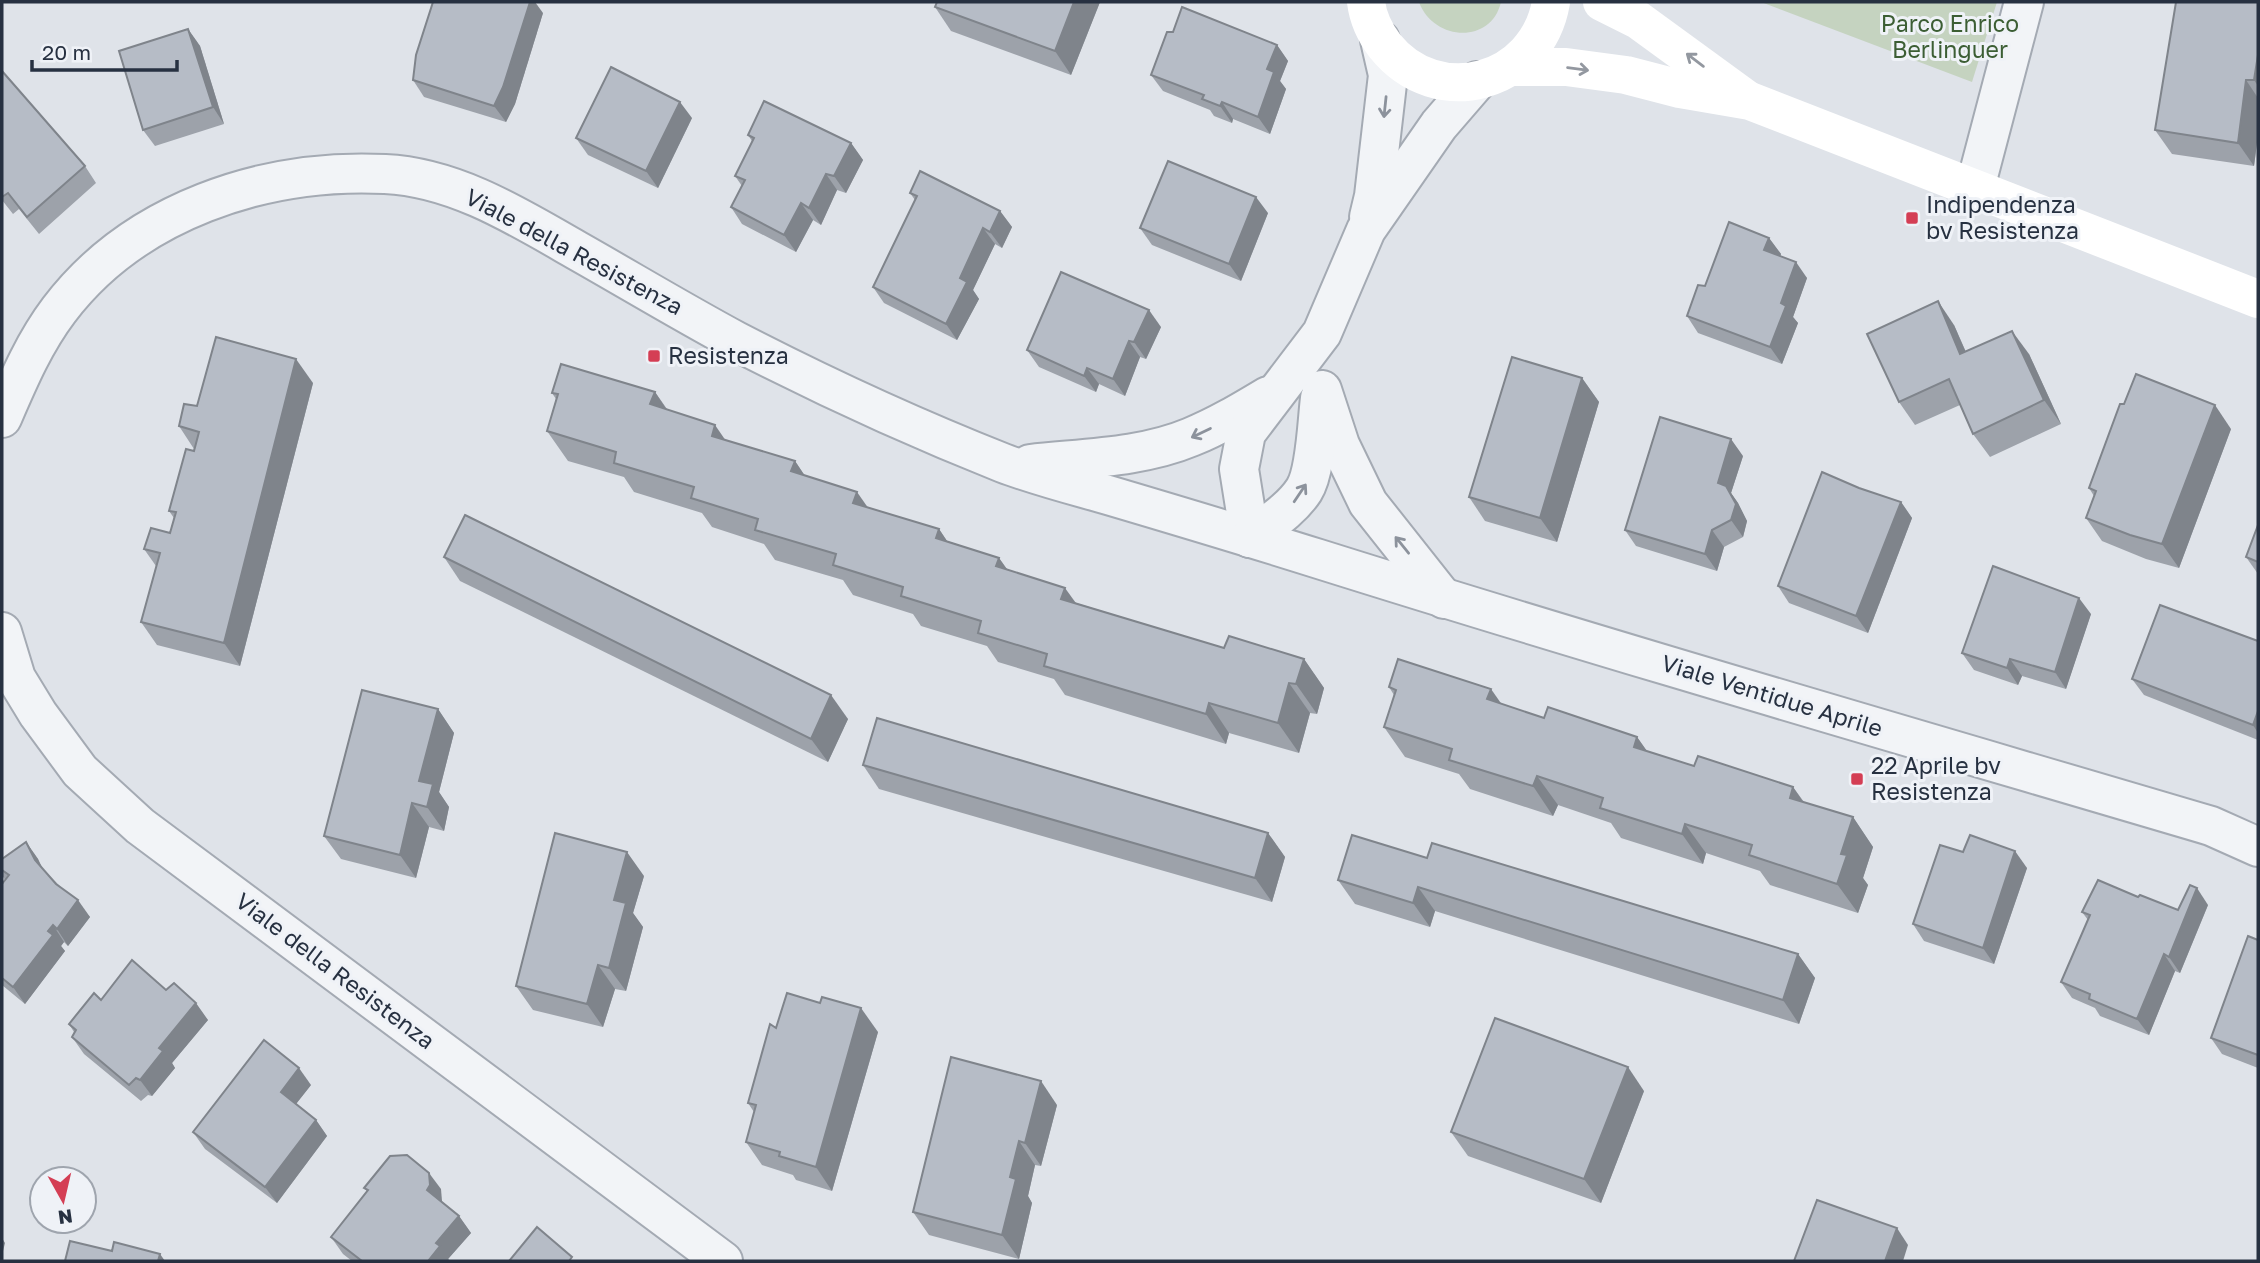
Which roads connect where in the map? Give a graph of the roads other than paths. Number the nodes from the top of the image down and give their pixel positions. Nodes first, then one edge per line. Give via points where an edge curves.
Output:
1 (1552, 2) edge
2 (1602, 2) edge
3 (2024, 2) edge
4 (1369, 12) edge
5 (1493, 74) junction
6 (1750, 101) junction
7 (1975, 188) junction
8 (1366, 230) junction
9 (2258, 299) edge
10 (1322, 333) junction
11 (1281, 387) junction
12 (1322, 390) junction
13 (2, 418) edge
14 (1011, 466) junction
15 (1250, 538) junction
16 (1444, 599) junction
17 (2, 632) edge
18 (2258, 847) edge
19 (723, 1261) edge

1 - 5 street via 1538,39 1525,55
6 -> 2 street via 1649,28
3 - 7 street
4 - 5 street via 1394,57 1412,70 1455,82
4 -> 8 street, Viale della Resistenza via 1388,75
5 -> 6 street via 1566,67
5 - 8 street, Viale della Resistenza via 1439,125
6 - 7 street
7 - 9 street
8 - 10 street, Viale della Resistenza
10 - 11 street, Viale della Resistenza
10 - 12 street, Viale della Resistenza
11 -> 14 street, Viale della Resistenza via 1189,438 1127,453
11 - 15 street, Viale della Resistenza via 1246,433 1239,469
15 -> 12 street, Viale della Resistenza via 1304,491
16 -> 12 street via 1368,503 1340,445
13 - 14 street, Viale della Resistenza via 23,368 58,311 97,268 145,233 194,207 257,186 315,174 393,174 467,192 757,351 875,410
14 - 15 street, Viale della Resistenza
15 - 16 street, Viale Ventidue Aprile
16 - 18 street, Viale Ventidue Aprile via 2211,826
17 - 19 street, Viale della Resistenza via 16,678 38,714 80,771 141,826

